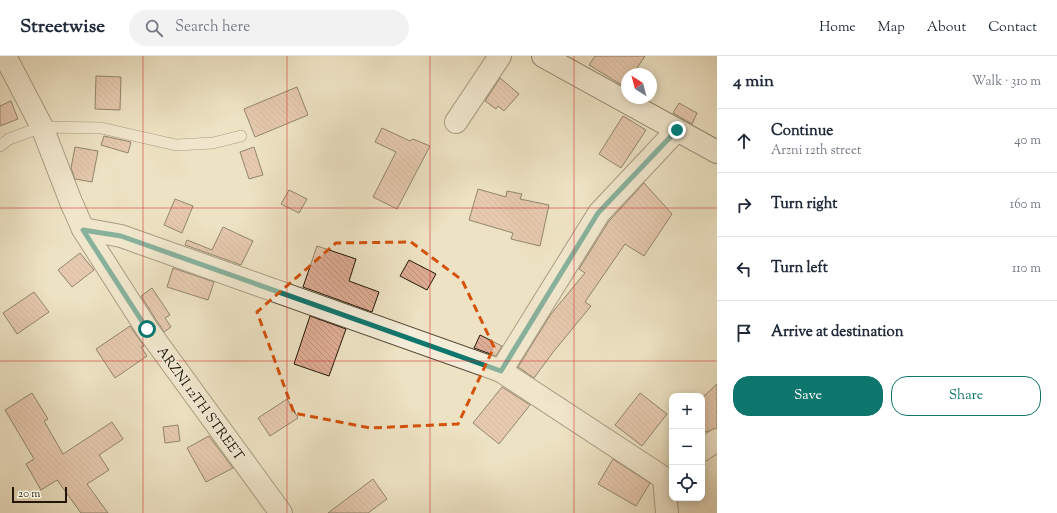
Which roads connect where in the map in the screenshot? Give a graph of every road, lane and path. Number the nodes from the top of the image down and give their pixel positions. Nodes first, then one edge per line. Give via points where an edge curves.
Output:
1 (5, 56) edge
2 (500, 56) edge
3 (543, 56) edge
4 (456, 122) dead end
5 (42, 127) junction
6 (677, 130) junction
7 (241, 136) dead end
8 (0, 146) edge
9 (717, 152) edge
10 (83, 230) junction
11 (501, 371) junction
12 (717, 440) edge
13 (705, 448) edge
14 (668, 475) edge
15 (281, 513) edge
16 (667, 513) edge

1 - 5 street, ARZNI 12TH STREET
2 - 4 street
3 - 6 street
5 - 7 lane via 101,128 176,145 213,143
5 - 8 lane via 9,139
5 - 10 street, ARZNI 12TH STREET
6 - 9 street
6 - 11 street via 598,213
10 - 11 street via 121,236
10 - 15 street, ARZNI 12TH STREET via 147,329
11 - 14 street
12 - 13 street
14 - 16 street

